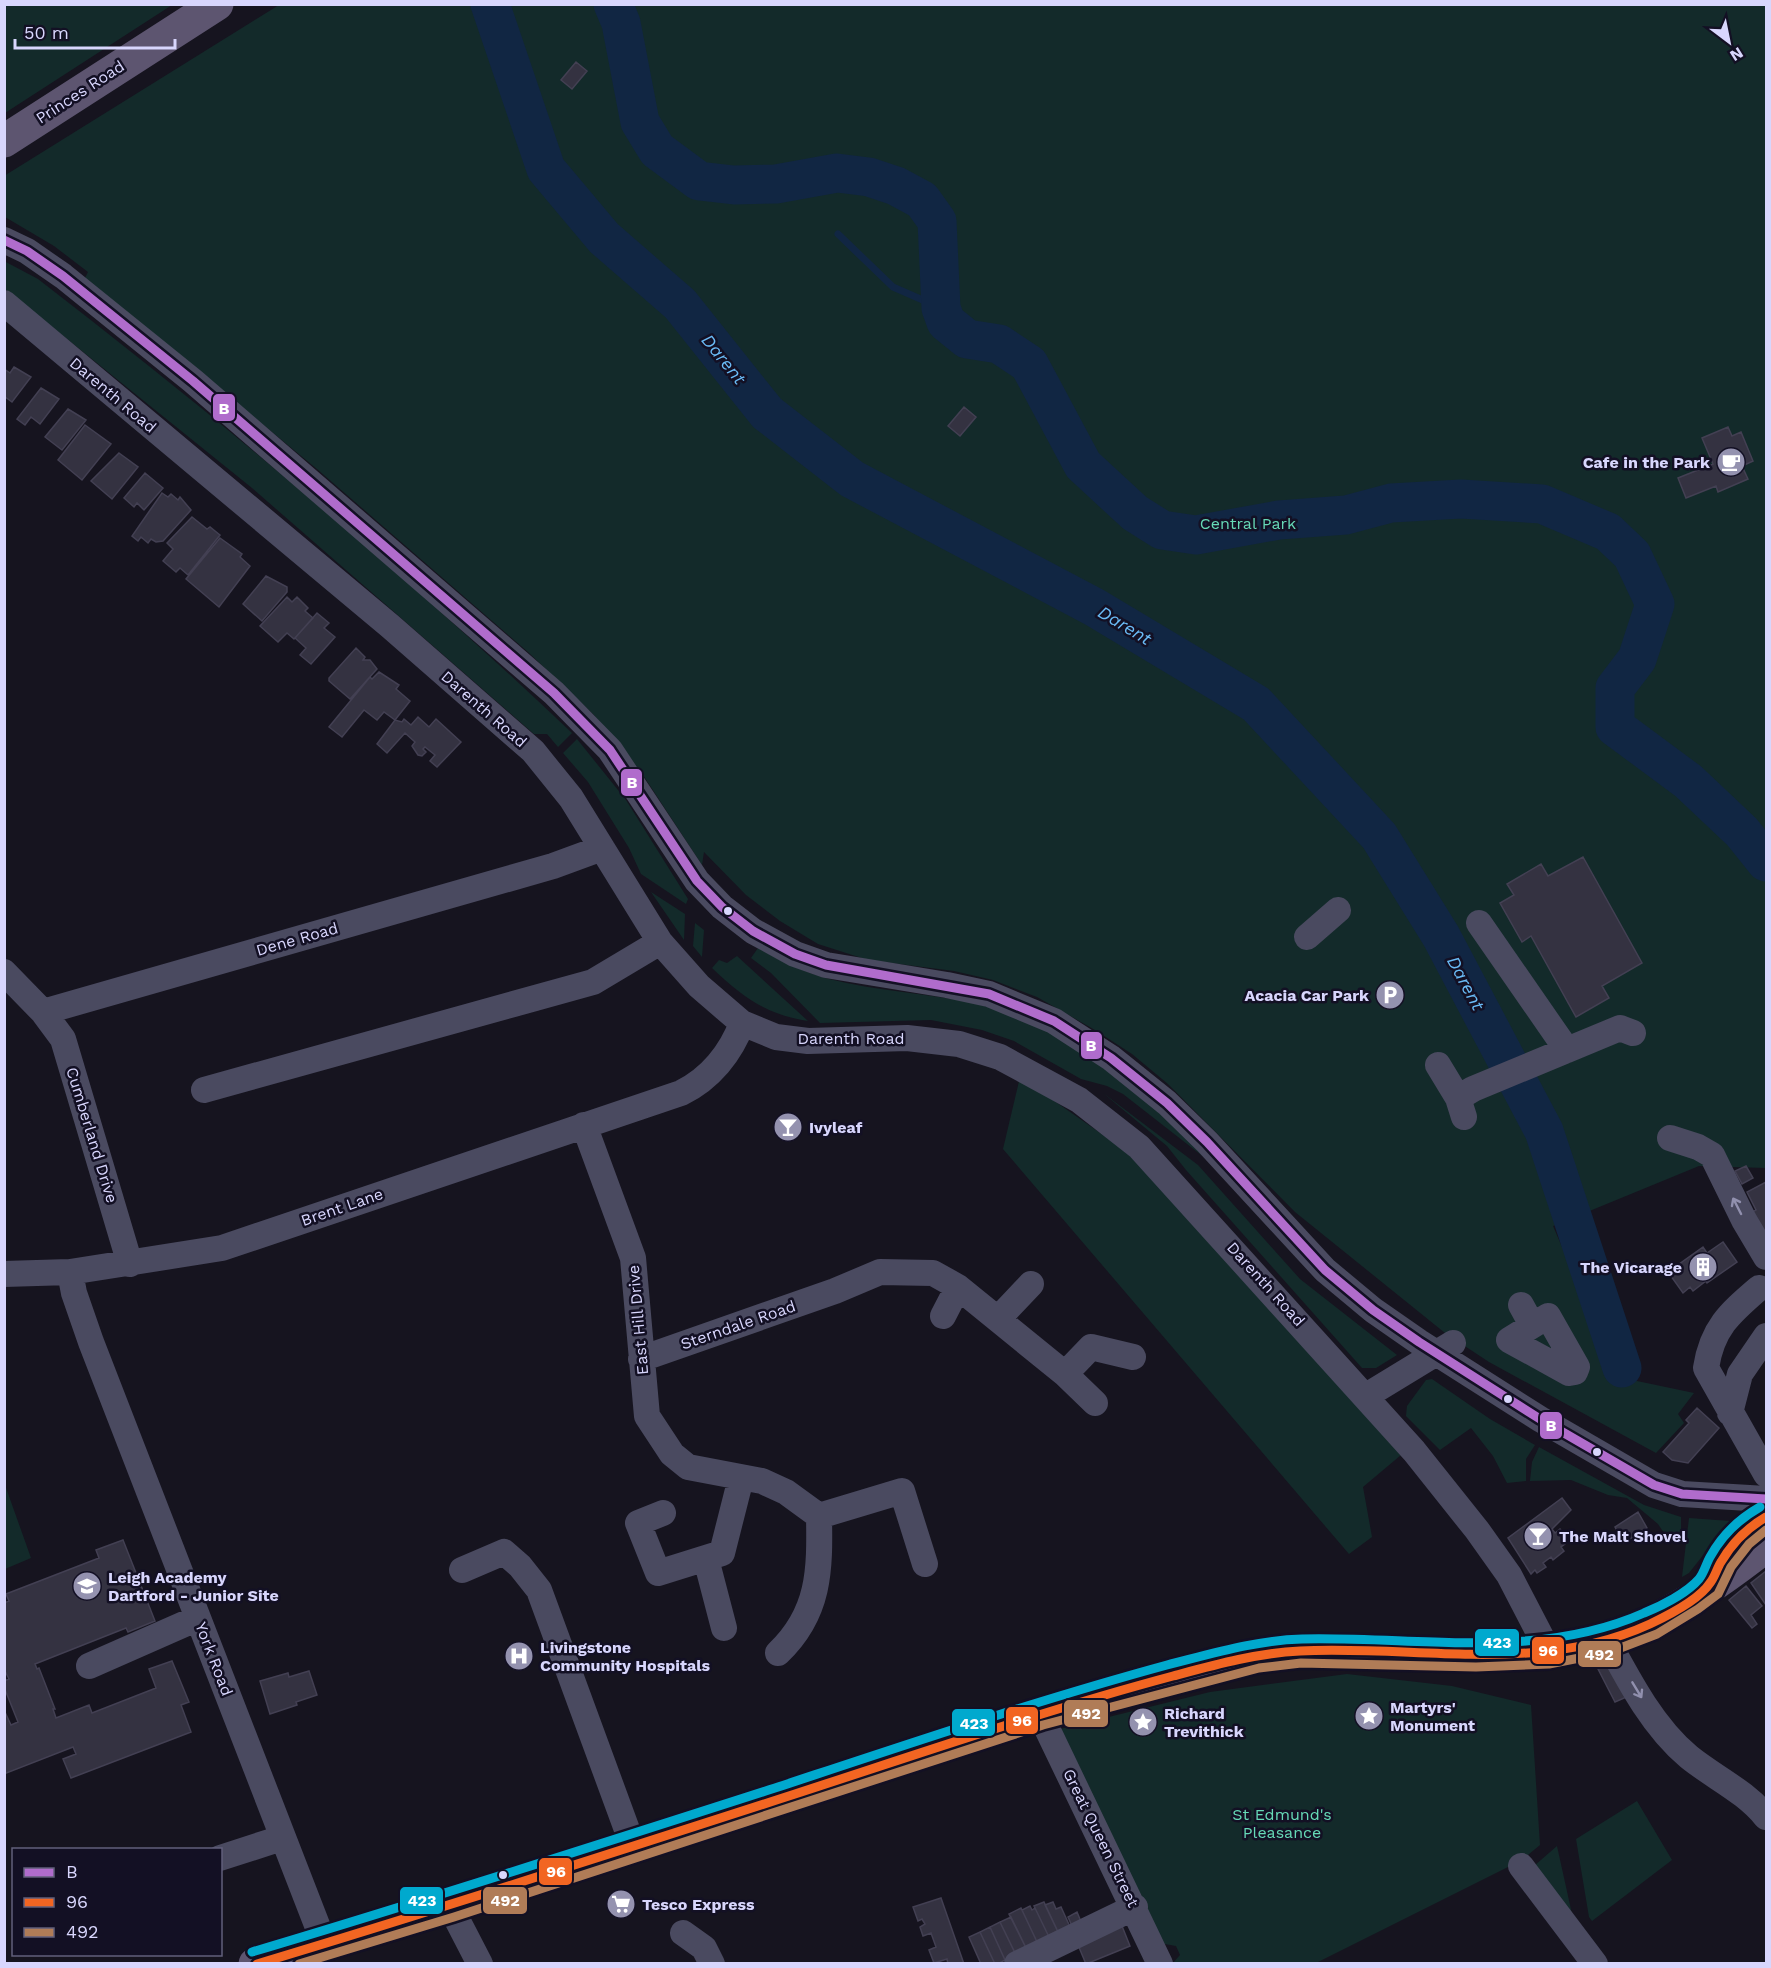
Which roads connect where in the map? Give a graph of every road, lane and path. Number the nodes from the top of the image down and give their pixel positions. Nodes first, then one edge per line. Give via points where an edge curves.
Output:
1 (217, 4) edge
2 (4, 141) edge
3 (4, 240) edge
4 (4, 303) edge
5 (602, 848) junction
6 (1338, 910) dead end
7 (1479, 923) dead end
8 (1307, 937) dead end
9 (660, 942) junction
10 (4, 972) edge
11 (43, 1012) junction
12 (742, 1023) junction
13 (1633, 1033) dead end
14 (1567, 1050) junction
15 (1438, 1065) dead end
16 (204, 1090) dead end
17 (584, 1125) junction
18 (1670, 1138) dead end
19 (1767, 1257) edge
20 (130, 1264) junction
21 (70, 1272) junction
22 (4, 1274) edge
23 (1031, 1284) dead end
24 (958, 1287) junction
25 (1759, 1288) dead end
26 (944, 1316) dead end
27 (998, 1319) junction
28 (1767, 1336) edge
29 (1444, 1348) junction
30 (1133, 1357) dead end
31 (641, 1359) junction
32 (1065, 1374) junction
33 (1726, 1391) junction
34 (1366, 1396) junction
35 (1095, 1403) dead end
36 (1767, 1474) edge
37 (741, 1478) junction
38 (1767, 1499) edge
39 (663, 1514) dead end
40 (819, 1516) junction
41 (1767, 1517) edge
42 (1767, 1546) edge
43 (705, 1558) junction
44 (925, 1564) dead end
45 (462, 1570) dead end
46 (1709, 1586) junction
47 (198, 1618) junction
48 (724, 1628) dead end
49 (1607, 1640) junction
50 (1549, 1652) junction
51 (778, 1653) dead end
52 (89, 1666) dead end
53 (1040, 1714) junction
54 (1767, 1817) edge
55 (282, 1838) junction
56 (633, 1846) junction
57 (222, 1857) edge
58 (1521, 1866) dead end
59 (450, 1906) junction
60 (1135, 1907) junction
61 (683, 1933) dead end
62 (324, 1943) junction
63 (255, 1964) edge
64 (480, 1964) edge
65 (712, 1964) edge
66 (1017, 1964) edge
67 (1160, 1964) edge
68 (1595, 1964) edge

1 - 2 main road, Princes Road
3 - 29 street via 63,276 185,374 554,693 610,750 694,877 722,908 753,931 807,959 989,994 1029,1009 1077,1035 1140,1080 1189,1122 1325,1270 1373,1310
4 - 5 street, Darenth Road via 533,751 571,798
5 - 9 street, Darenth Road
5 - 11 street, Dene Road via 553,866
6 - 8 street
7 - 14 street
9 - 12 street, Darenth Road via 699,986
9 - 16 street via 593,982
10 - 11 street
11 - 20 street, Cumberland Drive via 63,1039
12 - 17 street, Brent Lane via 720,1062 699,1084
12 - 34 street, Darenth Road via 776,1037 808,1041 907,1038 958,1044 999,1057 1079,1100 1140,1147
13 - 14 street via 1621,1028
14 - 15 street via 1465,1101
17 - 20 street, Brent Lane via 222,1248
17 - 31 street, East Hill Drive via 633,1258
19 -> 18 street via 1712,1155
20 - 21 street, Brent Lane
21 - 22 street, Brent Lane
21 - 47 street, York Road via 91,1342
23 - 27 street
24 - 26 street
24 - 27 street, Sterndale Road
24 - 31 street, Sterndale Road via 933,1273 880,1272
25 - 33 street via 1716,1330 1706,1368
27 - 32 street, Sterndale Road
28 - 33 street
29 - 34 street
29 - 38 street via 1654,1485 1683,1494
30 - 32 street via 1091,1347
31 - 37 street, East Hill Drive via 647,1416 672,1454 688,1467
32 - 35 street, Sterndale Road
33 - 36 street
34 - 50 street, Darenth Road via 1485,1524
37 - 40 street via 762,1480
37 - 43 street via 722,1553
39 - 43 street via 638,1523 658,1573
40 - 44 street via 902,1491
40 - 51 street via 813,1605 792,1640
41 - 46 main road via 1740,1536
42 - 46 main road
43 - 48 street
45 - 56 street via 504,1552 539,1590
46 - 49 main road via 1672,1612
47 - 52 street
47 - 55 street, York Road
49 - 50 main road
49 -> 54 street via 1664,1733
50 - 53 main road via 1442,1655 1337,1650 1268,1655 1174,1676
53 - 56 main road
53 - 60 street, Great Queen Street
55 - 57 street
55 - 62 street, York Road
56 - 59 main road
58 - 68 street
59 - 62 main road
59 - 64 street
60 - 66 street
60 - 67 street, Great Queen Street
61 - 65 street via 704,1948
62 - 63 main road

